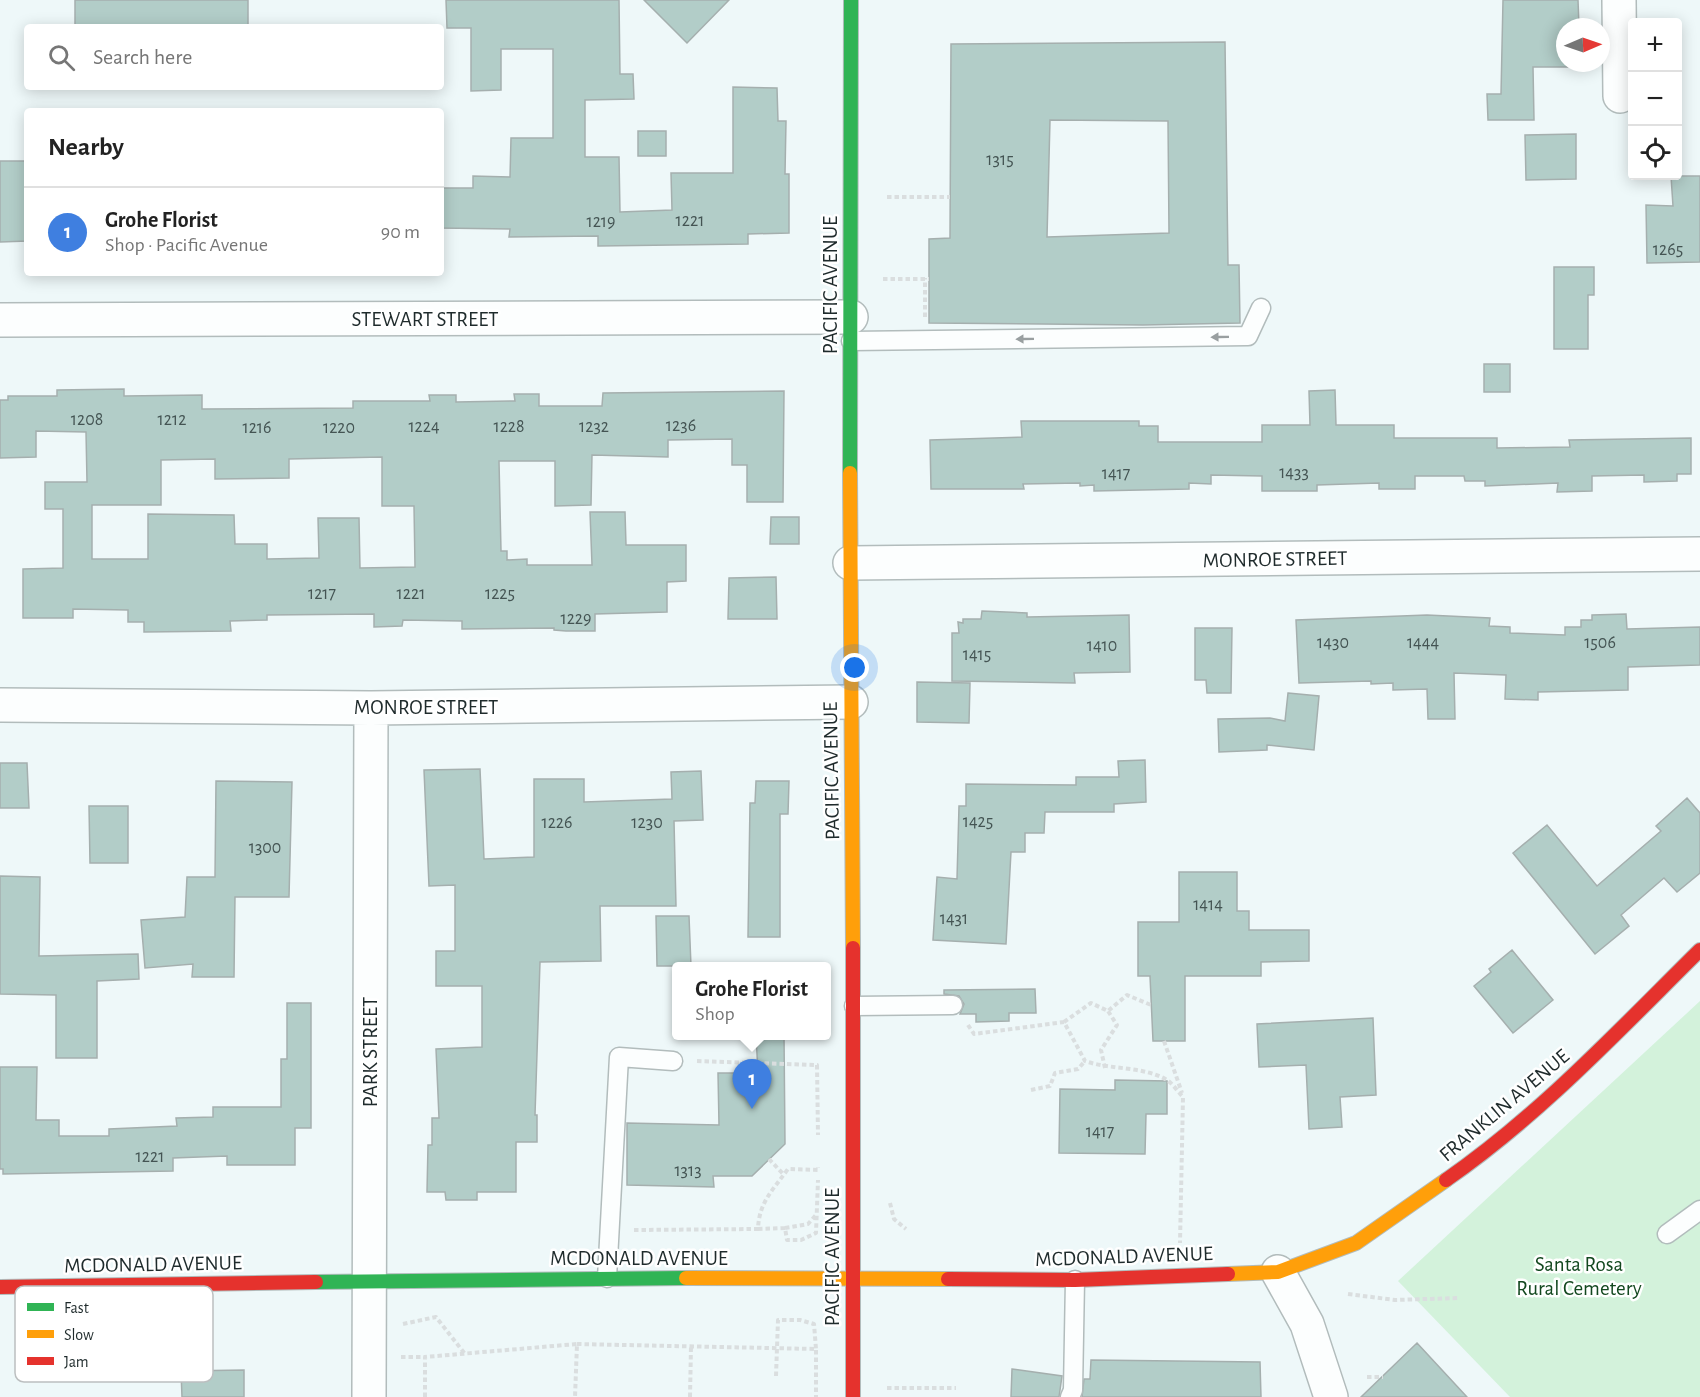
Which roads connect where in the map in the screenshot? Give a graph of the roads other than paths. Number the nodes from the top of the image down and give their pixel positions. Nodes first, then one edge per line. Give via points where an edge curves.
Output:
1 (851, 0) edge
2 (1619, 0) edge
3 (1620, 96) dead end
4 (1261, 308) dead end
5 (0, 320) edge
6 (851, 329) junction
7 (1700, 554) edge
8 (850, 563) junction
9 (851, 702) junction
10 (0, 705) edge
11 (371, 708) junction
12 (1700, 950) edge
13 (953, 1005) road end
14 (854, 1006) junction
15 (673, 1061) road end
16 (1700, 1210) edge
17 (1667, 1234) dead end
18 (1278, 1272) junction
19 (607, 1278) junction
20 (853, 1280) junction
21 (1075, 1280) junction
22 (369, 1282) junction
23 (74, 1286) edge
24 (0, 1287) edge
25 (15, 1287) edge
26 (369, 1397) edge
27 (853, 1397) edge
28 (1070, 1397) edge
29 (1331, 1397) edge

1 - 6 street, PACIFIC AVENUE
2 - 3 street
4 -> 6 lane via 1248,336
5 - 6 street, STEWART STREET
6 - 8 street, PACIFIC AVENUE
7 - 8 street, MONROE STREET
8 - 9 street, PACIFIC AVENUE
9 - 11 street, MONROE STREET
9 - 14 street, PACIFIC AVENUE
10 - 11 street, MONROE STREET
11 - 22 street, PARK STREET
12 - 18 street, FRANKLIN AVENUE via 1584,1065 1489,1150 1356,1243
13 - 14 lane
14 - 20 street, PACIFIC AVENUE
15 - 19 lane via 619,1057
16 - 17 lane
18 - 21 street, MCDONALD AVENUE
18 - 29 street via 1307,1324
19 - 20 street, MCDONALD AVENUE
19 - 22 street, MCDONALD AVENUE
20 - 21 street, MCDONALD AVENUE
20 - 27 street, PACIFIC AVENUE
21 - 28 lane
22 - 23 street, MCDONALD AVENUE
22 - 26 street, PARK STREET
24 - 25 street, MCDONALD AVENUE

